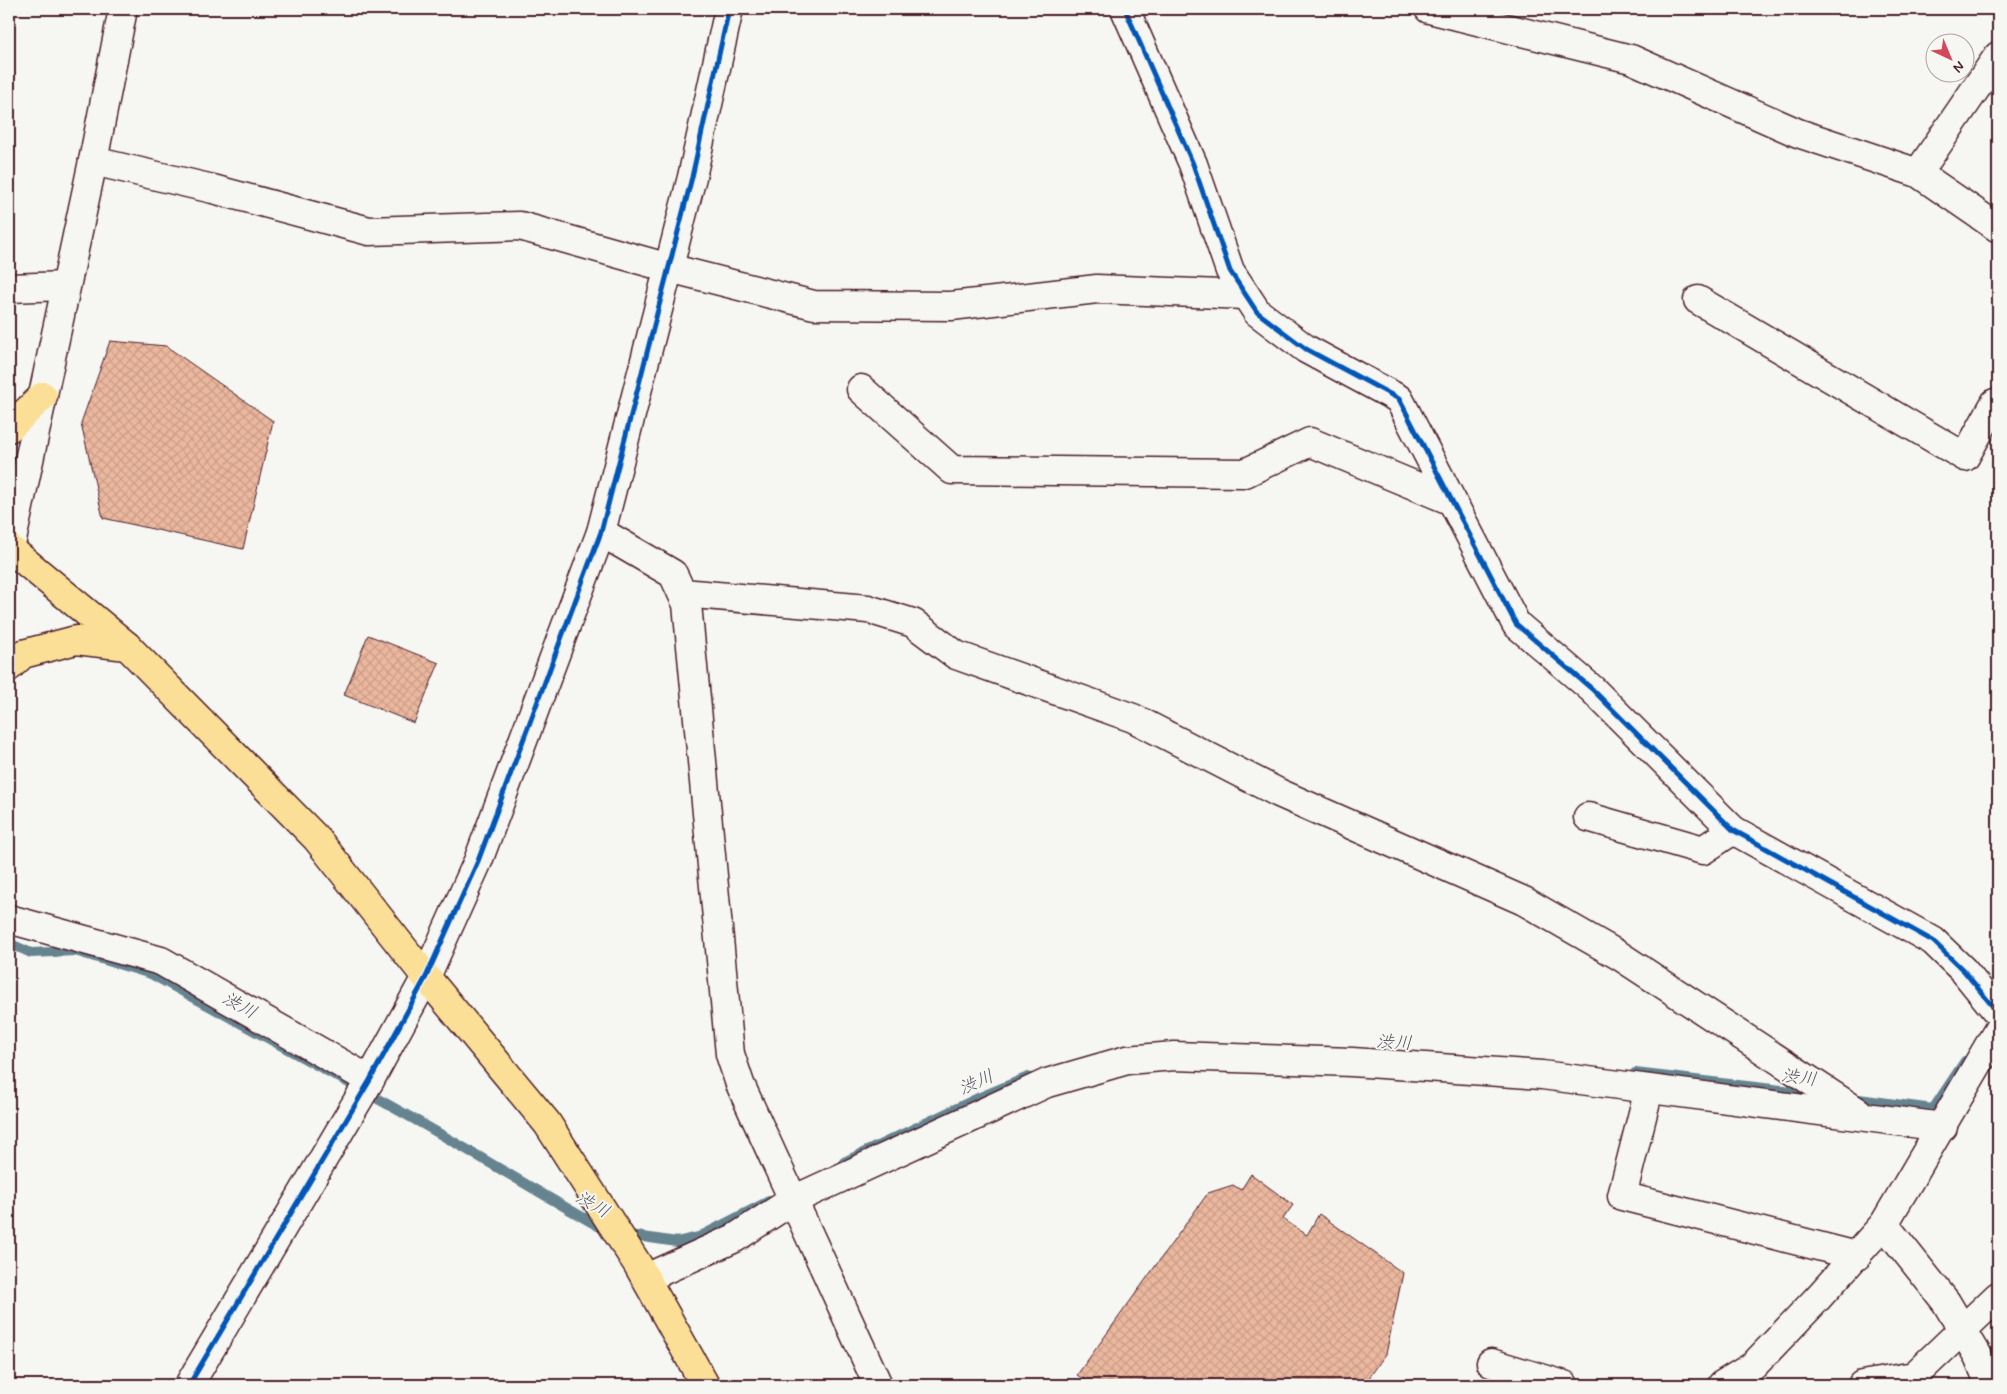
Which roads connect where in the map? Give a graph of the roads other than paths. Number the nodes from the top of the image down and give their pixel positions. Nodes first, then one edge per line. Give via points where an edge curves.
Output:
1 (123, 9) edge
2 (730, 9) edge
3 (1125, 9) edge
4 (1429, 9) edge
5 (1998, 56) edge
6 (93, 161) junction
7 (1918, 174) junction
8 (1998, 228) edge
9 (668, 268) junction
10 (65, 286) junction
11 (9, 288) edge
12 (1245, 295) junction
13 (1698, 300) dead end
14 (861, 389) dead end
15 (43, 396) junction
16 (1998, 405) edge
17 (9, 428) edge
18 (1452, 501) junction
19 (601, 532) junction
20 (9, 550) edge
21 (682, 593) junction
22 (127, 646) junction
23 (9, 667) edge
24 (1588, 817) dead end
25 (1733, 830) junction
26 (9, 919) edge
27 (426, 977) junction
28 (1998, 1013) edge
29 (1998, 1030) edge
30 (370, 1080) junction
31 (1649, 1089) junction
32 (1865, 1117) junction
33 (1943, 1127) junction
34 (793, 1200) junction
35 (1884, 1224) junction
36 (1857, 1256) junction
37 (646, 1278) junction
38 (1998, 1296) edge
39 (1962, 1330) junction
40 (1491, 1363) dead end
41 (189, 1385) edge
42 (705, 1385) edge
43 (878, 1385) edge
44 (1564, 1385) edge
45 (1722, 1385) edge
46 (1862, 1385) edge
47 (1990, 1385) edge

1 - 6 street
2 - 9 street
3 - 12 street via 1193,164 1230,271
4 - 7 street via 1631,59 1798,133
5 - 7 street
6 - 9 street via 369,231 520,226
6 - 10 street
7 - 8 street
9 - 12 street via 814,305 952,306 1097,289
9 - 19 street
10 - 11 street
10 - 15 street
12 - 18 street via 1257,312 1306,350 1399,399
13 - 16 street via 1965,457 1995,403
14 - 18 street via 952,470 1245,473 1310,442
15 - 17 main road
15 - 20 street
18 - 25 street via 1516,624 1592,689
19 - 21 street via 673,574
19 - 27 street via 478,861
20 - 22 main road
21 - 32 street via 868,609 913,623 956,655 1133,718 1279,793 1524,901 1620,956
21 - 34 street via 687,604 730,1054 740,1084
22 - 23 main road via 76,640 23,654
22 - 27 main road via 317,839
24 - 25 street via 1703,850
25 - 28 street via 1933,940 1964,971
26 - 30 street via 161,961
27 - 30 street
27 - 37 main road via 547,1123
29 - 33 street
30 - 41 street
31 - 32 street
31 - 34 street via 1542,1075 1352,1062 1174,1056 1127,1060 1047,1083
31 - 36 street via 1622,1196
32 - 33 street
33 - 35 street
34 - 37 street via 736,1238
34 - 43 street
35 - 36 street
35 - 39 street via 1946,1302
36 - 45 street via 1753,1366
37 - 42 main road
38 - 39 street
39 - 46 street via 1914,1376
39 - 47 street
40 - 44 street

